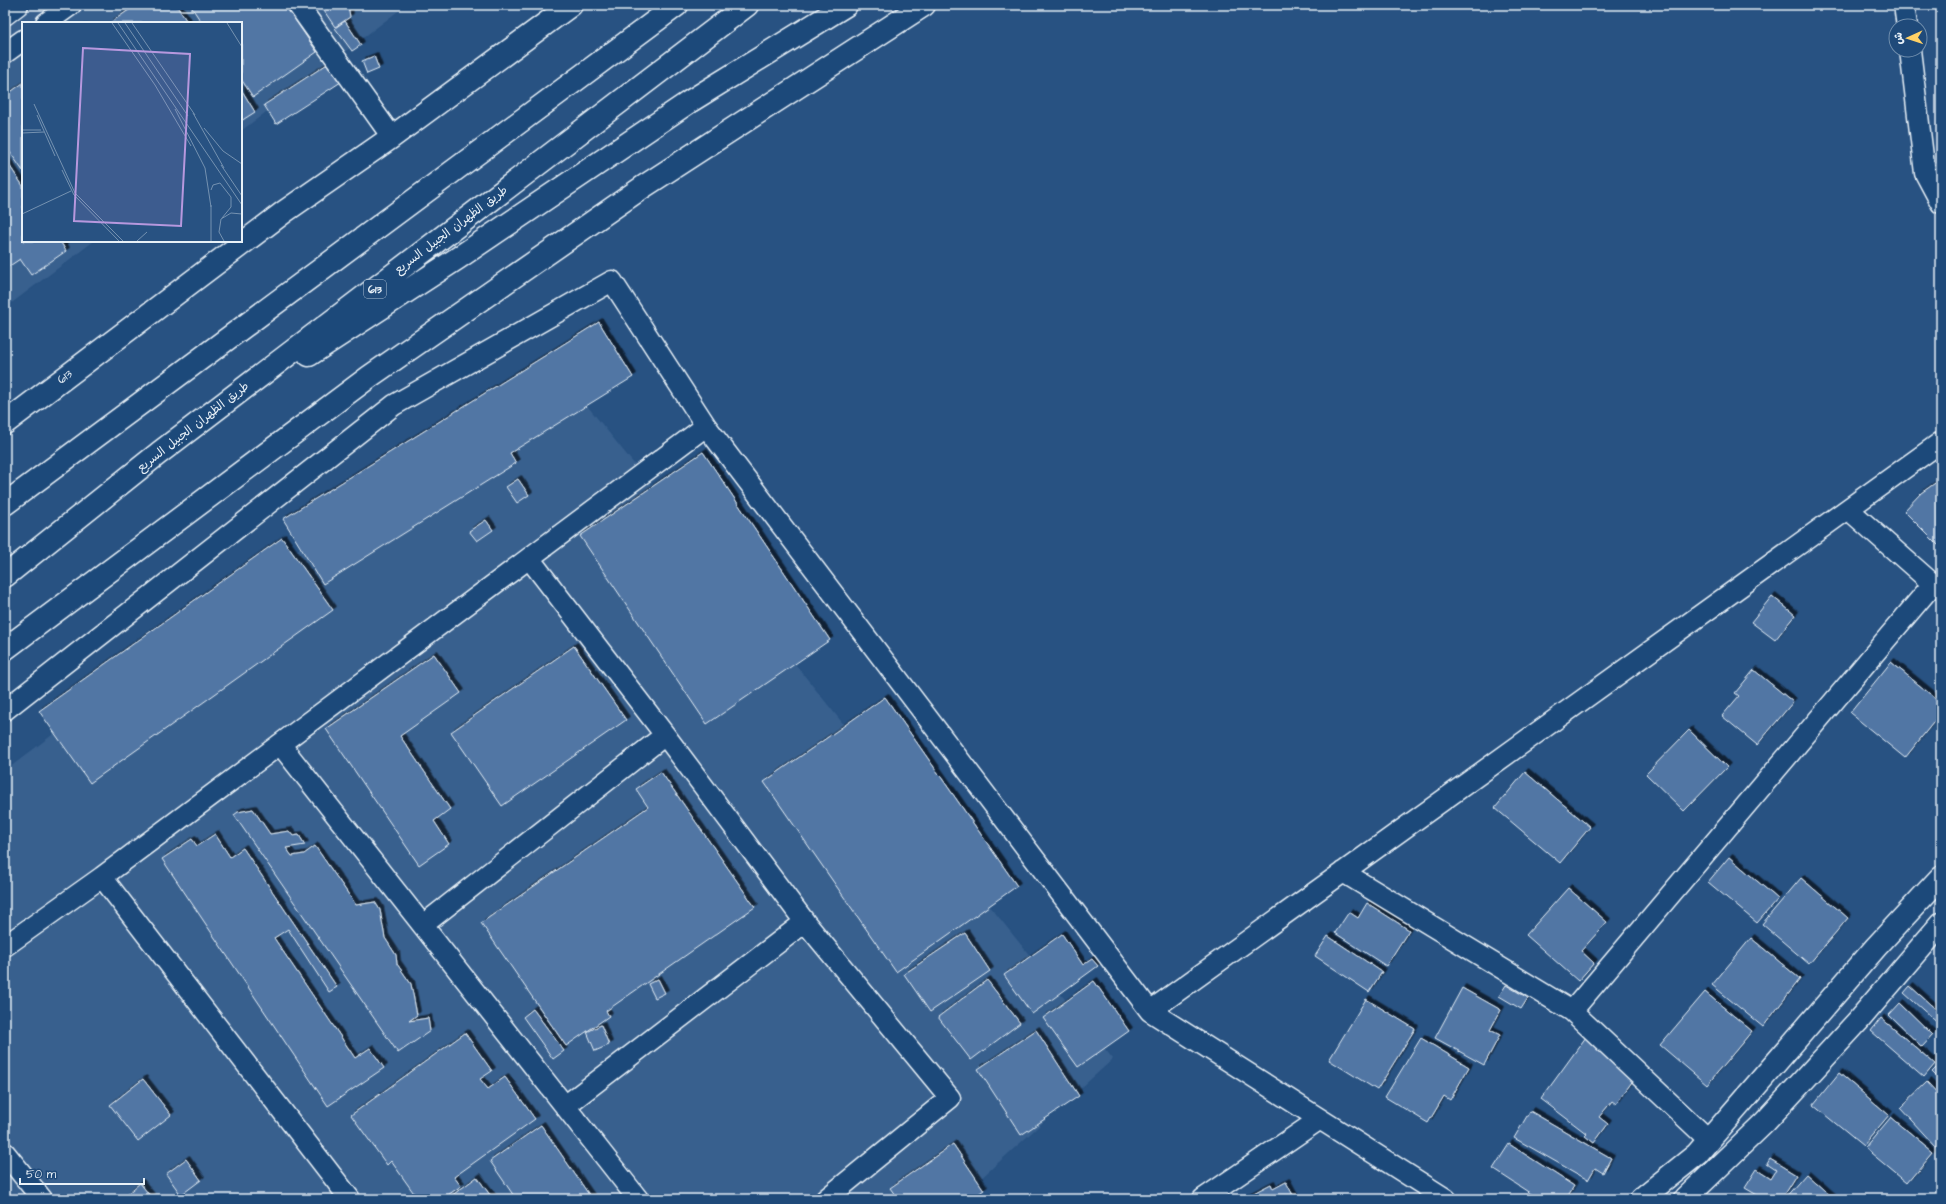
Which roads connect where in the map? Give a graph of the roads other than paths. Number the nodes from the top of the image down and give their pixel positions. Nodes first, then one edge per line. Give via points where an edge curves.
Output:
1 (18, 5) edge
2 (71, 5) edge
3 (298, 5) edge
4 (571, 5) edge
5 (677, 5) edge
6 (747, 5) edge
7 (846, 5) edge
8 (924, 5) edge
9 (1904, 5) edge
10 (5, 15) edge
11 (1906, 18) edge
12 (47, 22) edge
13 (22, 41) edge
14 (5, 53) edge
15 (1911, 58) edge
16 (392, 137) junction
17 (1941, 203) edge
18 (5, 423) edge
19 (706, 426) junction
20 (1941, 442) edge
21 (159, 453) junction
22 (5, 504) edge
23 (1848, 509) junction
24 (529, 558) junction
25 (5, 576) edge
26 (1937, 588) edge
27 (5, 650) edge
28 (5, 710) edge
29 (665, 735) junction
30 (280, 744) junction
31 (1344, 872) junction
32 (102, 877) junction
33 (1941, 877) edge
34 (805, 922) junction
35 (1941, 924) edge
36 (423, 925) junction
37 (5, 946) edge
38 (1150, 1011) junction
39 (1572, 1011) junction
40 (565, 1106) junction
41 (1320, 1119) junction
42 (1709, 1140) junction
43 (5, 1153) edge
44 (42, 1199) edge
45 (350, 1199) edge
46 (638, 1199) edge
47 (826, 1199) edge
48 (1203, 1199) edge
49 (1446, 1199) edge
50 (1641, 1199) edge
51 (1685, 1199) edge

1 - 10 street
2 - 12 street
3 - 16 street
4 - 16 main road, 613
5 - 22 main road
6 - 21 main road, طريق الظهران الجبيل السريع / 613
7 - 21 main road via 689,102 458,258
8 - 27 main road via 643,187 375,372
9 - 11 street
13 - 14 street
15 - 17 street via 1925,173
16 - 18 main road, 613 via 284,212
19 - 24 street
19 - 28 street via 612,281 394,405
19 - 38 street
20 - 23 street
21 - 25 main road, طريق الظهران الجبيل السريع / 613
23 - 26 street
23 - 31 street
24 - 29 street
24 - 30 street
26 - 39 street
29 - 34 street
29 - 36 street
30 - 32 street
30 - 36 street
31 - 38 street
31 - 39 street
32 - 37 street
32 - 45 street
33 - 42 main road via 1870,953
34 - 40 street
34 - 47 street via 950,1098
35 - 51 main road via 1858,1021 1765,1122
36 - 40 street
38 - 41 street
39 - 42 street
40 - 46 street
41 - 48 street
41 - 49 street
42 - 50 main road via 1697,1154
43 - 44 street

